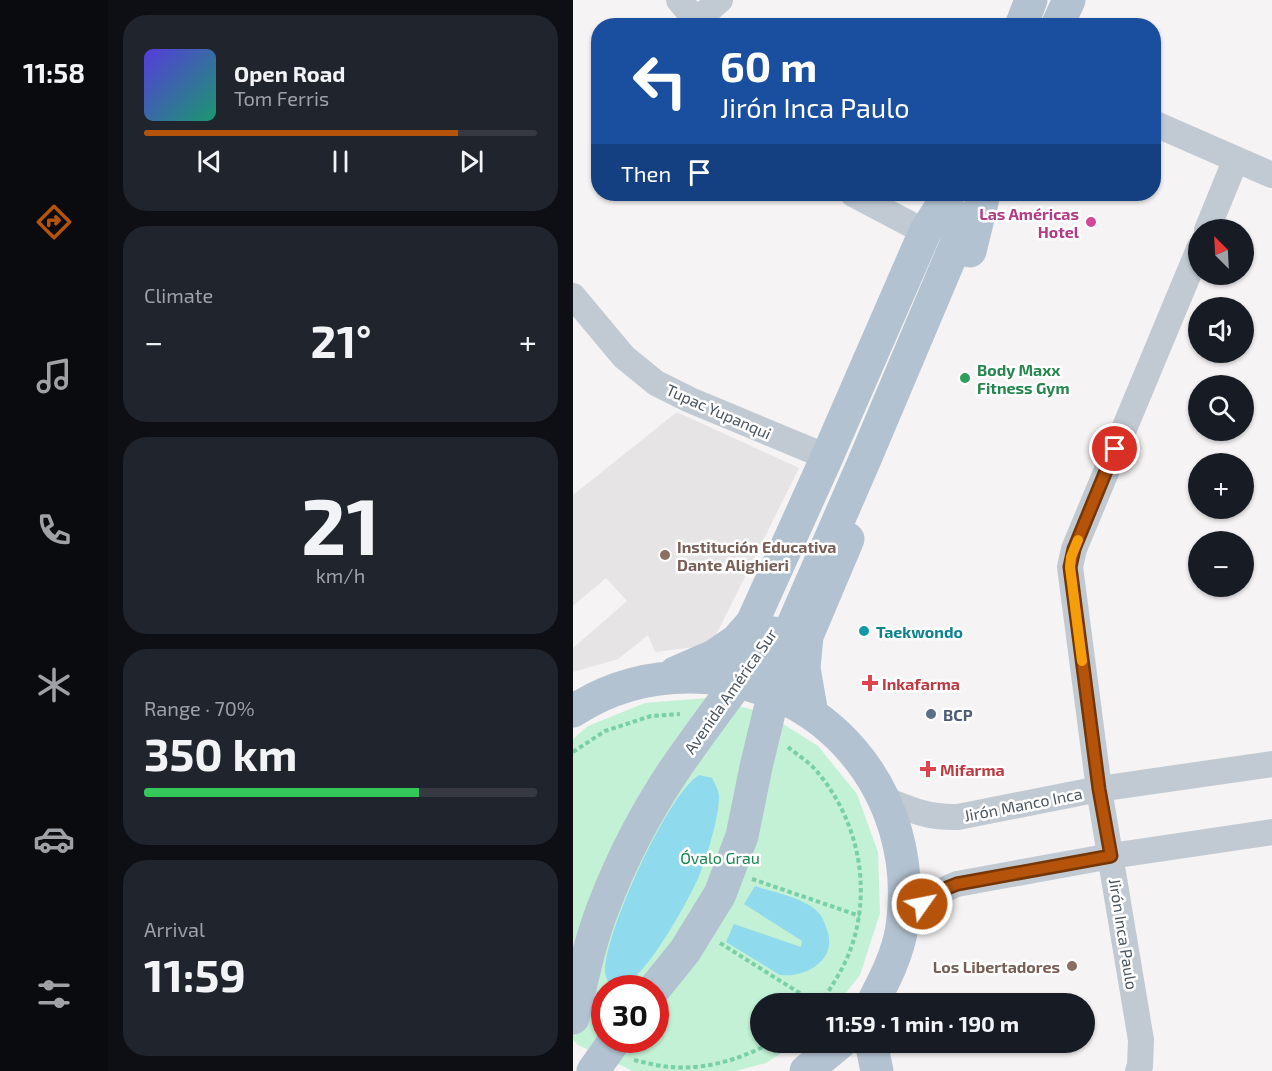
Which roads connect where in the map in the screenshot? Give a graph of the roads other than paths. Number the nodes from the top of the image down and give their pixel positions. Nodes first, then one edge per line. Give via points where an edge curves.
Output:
1 (679, 0) edge
2 (720, 0) edge
3 (1031, 0) edge
4 (1069, 0) edge
5 (695, 18) edge
6 (704, 18) edge
7 (1024, 18) edge
8 (1061, 18) edge
9 (1161, 126) edge
10 (1236, 159) junction
11 (1272, 175) edge
12 (914, 201) edge
13 (958, 206) edge
14 (1211, 219) edge
15 (1188, 275) edge
16 (573, 296) edge
17 (827, 457) junction
18 (665, 677) junction
19 (573, 711) edge
20 (812, 714) junction
21 (1272, 764) edge
22 (1099, 789) junction
23 (884, 799) junction
24 (1272, 832) edge
25 (1111, 856) junction
26 (902, 928) junction
27 (666, 975) edge
28 (878, 993) edge
29 (573, 1018) edge
30 (619, 1053) edge
31 (828, 1053) edge
32 (873, 1053) edge
33 (593, 1071) edge
34 (806, 1071) edge
35 (877, 1071) edge
36 (1138, 1071) edge

1 - 5 street
2 - 6 street
3 - 7 main road
4 - 8 main road
9 - 10 street
10 - 11 street
10 - 14 street
12 - 13 street
13 - 17 main road, Avenida América Sur
13 - 20 main road via 972,247 807,636 804,668
13 - 27 main road, Avenida América Sur, bridge via 868,454 787,638 743,836 720,894
13 - 29 main road, Avenida América Sur, bridge via 773,633 677,766 625,856 589,950
15 - 22 street, Jirón Inca Paulo via 1071,557
16 - 17 street, Tupac Yupanqui via 624,357 656,383
17 - 18 main road, Avenida América Sur via 751,623 736,641 714,656
18 - 19 main road via 625,686
18 - 20 main road via 713,677 760,687
20 - 23 main road via 841,738 865,766
21 - 22 street, Jirón Manco Inca
22 - 23 street, Jirón Manco Inca via 958,817 936,818
22 - 25 street, Jirón Inca Paulo
23 - 26 main road via 899,840 905,885
24 - 25 street
25 - 26 street via 957,884 922,904
25 - 36 street, Jirón Inca Paulo via 1141,1040
26 - 28 main road via 890,970
30 - 33 main road, bridge
31 - 34 main road
32 - 35 main road

